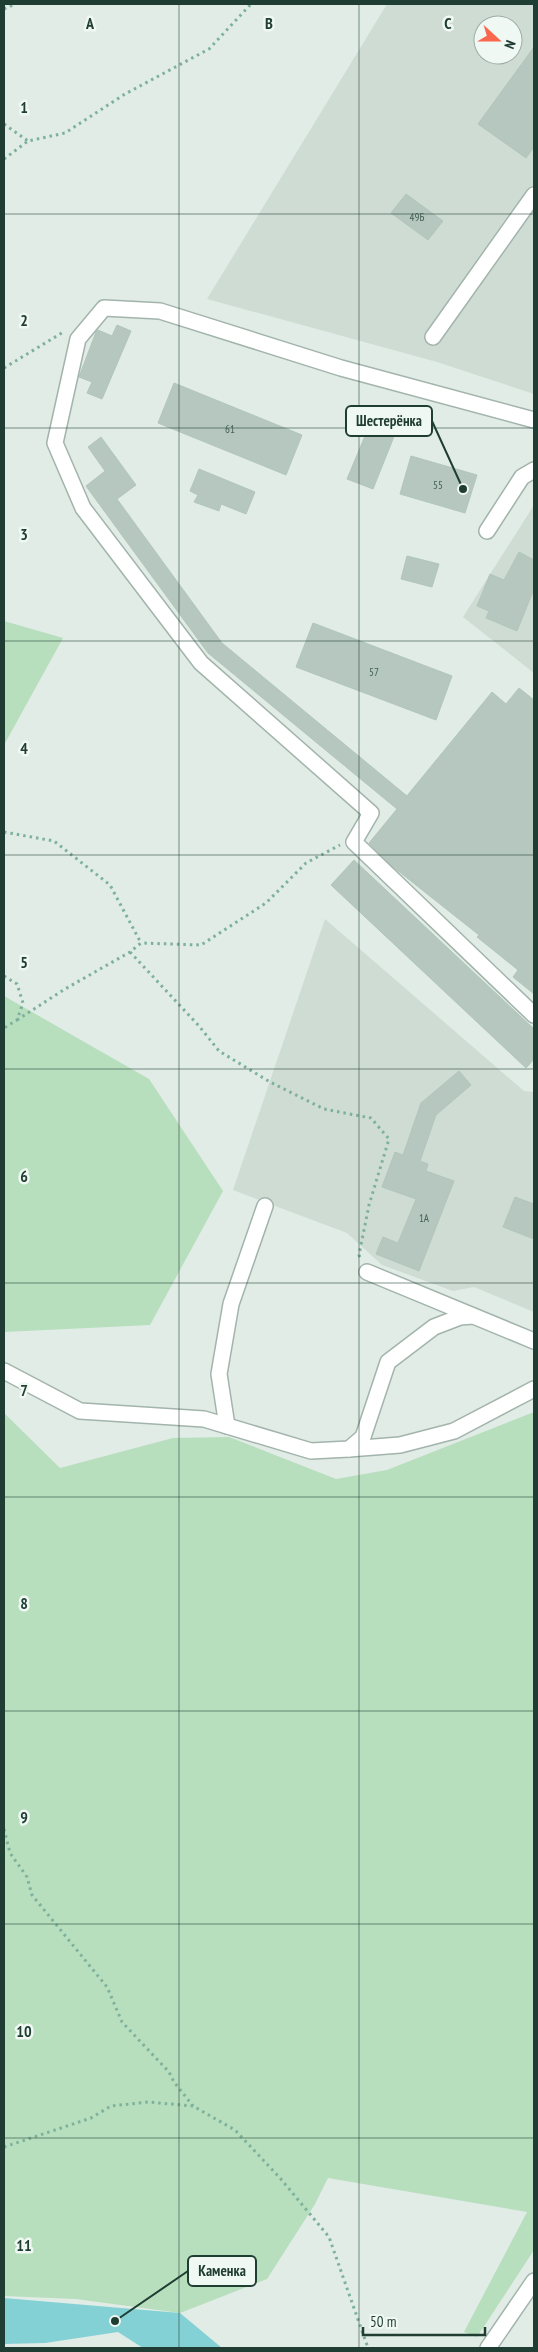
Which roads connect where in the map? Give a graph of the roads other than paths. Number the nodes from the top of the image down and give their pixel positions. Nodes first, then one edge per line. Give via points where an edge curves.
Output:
1 (534, 195) edge
2 (433, 337) dead end
3 (534, 420) edge
4 (534, 470) edge
5 (487, 531) dead end
6 (534, 1015) edge
7 (265, 1206) dead end
8 (367, 1272) road end
9 (473, 1316) junction
10 (534, 1341) edge
11 (4, 1371) edge
12 (534, 1389) edge
13 (227, 1426) junction
14 (349, 1448) junction
15 (534, 2281) edge
16 (488, 2348) edge

1 - 2 street
3 - 6 street via 341,368 160,311 104,308 78,339 55,443 83,508 200,663 372,812 354,842
4 - 5 street via 522,477
7 - 13 street via 231,1304 220,1374
8 - 9 street
9 - 10 street
9 - 14 street via 434,1326 388,1362 363,1438
11 - 13 street via 80,1411 204,1419
12 - 14 street via 454,1431 400,1446
13 - 14 street via 311,1451
15 - 16 street

